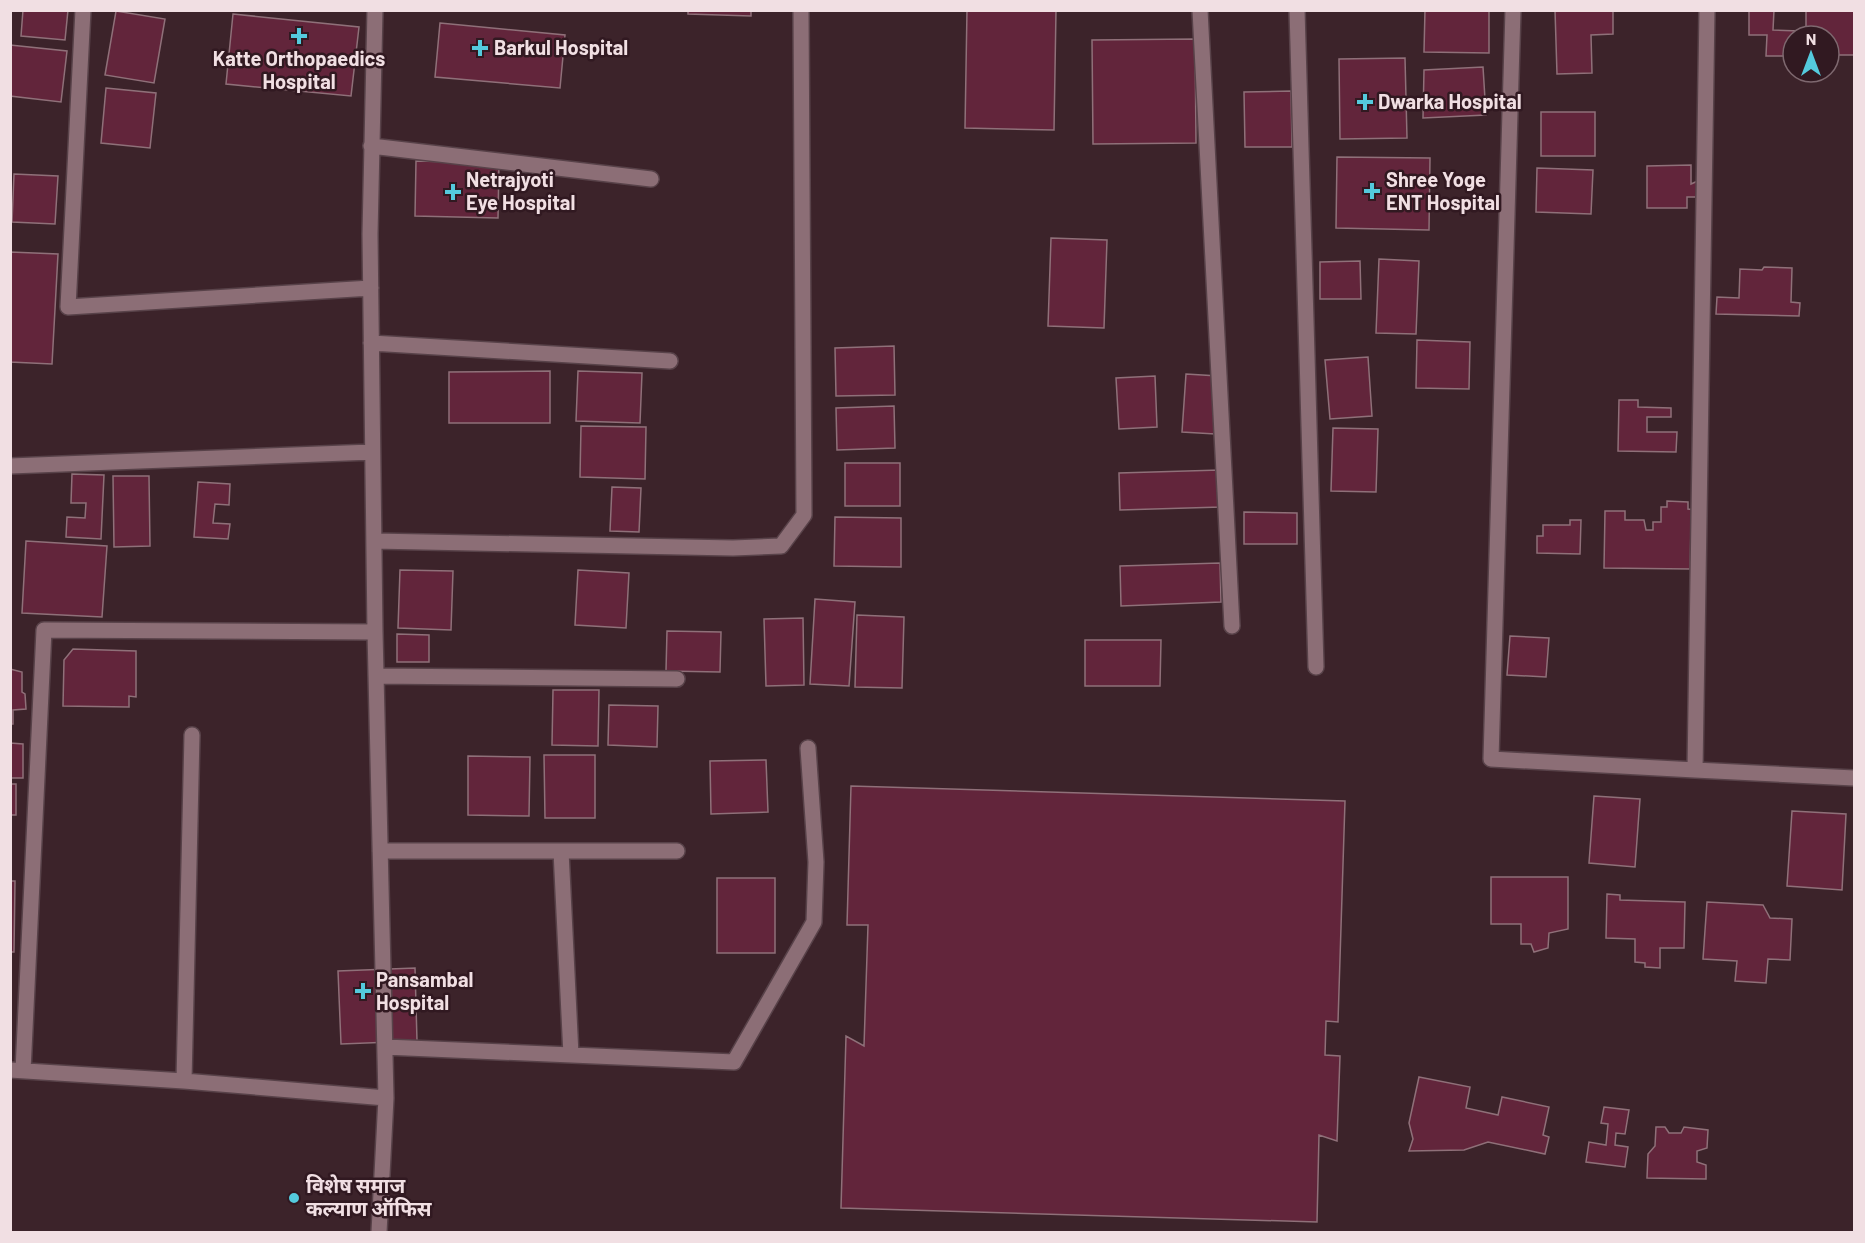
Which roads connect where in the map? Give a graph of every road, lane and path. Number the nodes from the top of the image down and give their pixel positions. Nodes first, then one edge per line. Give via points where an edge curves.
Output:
1 (83, 10) edge
2 (375, 10) edge
3 (801, 10) edge
4 (1200, 10) edge
5 (1297, 10) edge
6 (1513, 10) edge
7 (1707, 10) edge
8 (371, 146) junction
9 (651, 179) dead end
10 (371, 288) junction
11 (371, 343) junction
12 (670, 361) dead end
13 (372, 452) junction
14 (10, 466) edge
15 (374, 541) junction
16 (1232, 626) dead end
17 (375, 632) junction
18 (1316, 667) dead end
19 (376, 676) junction
20 (677, 679) dead end
21 (192, 735) dead end
22 (808, 748) dead end
23 (1695, 770) junction
24 (1854, 778) edge
25 (380, 851) junction
26 (561, 851) junction
27 (677, 851) dead end
28 (385, 1047) junction
29 (571, 1055) junction
30 (17, 1070) edge
31 (184, 1081) junction
32 (386, 1098) junction
33 (379, 1233) edge

1 - 10 street via 68,307
2 - 8 street
3 - 15 street via 804,515 781,546
4 - 16 street
5 - 18 street
6 - 23 street via 1491,759
7 - 23 street
8 - 9 street
8 - 10 street
10 - 11 street
11 - 12 street
11 - 13 street
13 - 14 street
13 - 15 street
15 - 17 street
17 - 19 street
17 - 30 street via 44,630
19 - 20 street
19 - 25 street
21 - 31 street
22 - 29 street via 816,862 814,922 734,1062
23 - 24 street
25 - 26 street
25 - 28 street
26 - 27 street
26 - 29 street
28 - 29 street
28 - 32 street
30 - 31 street
31 - 32 street
32 - 33 street

